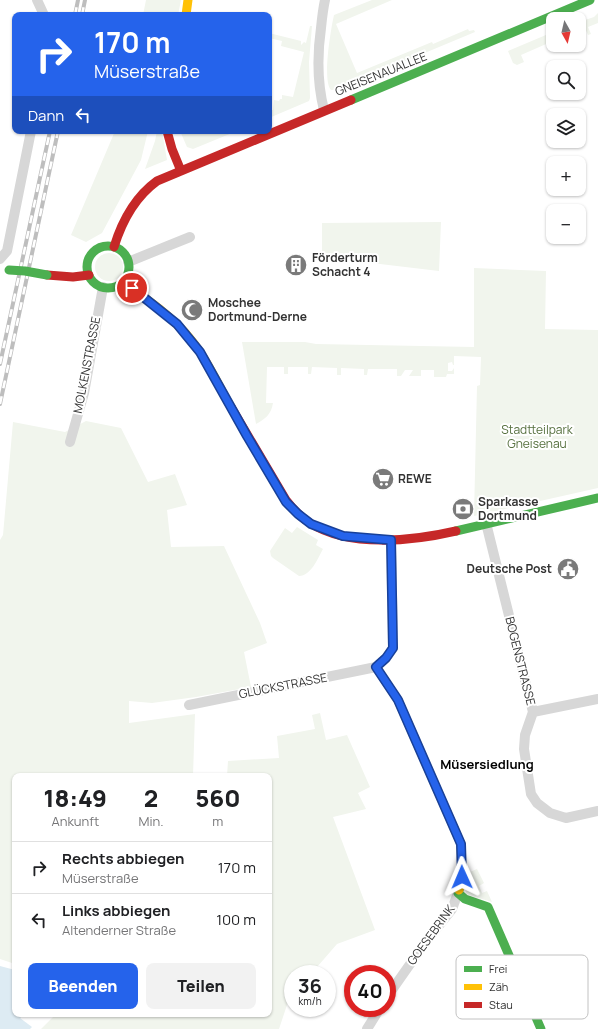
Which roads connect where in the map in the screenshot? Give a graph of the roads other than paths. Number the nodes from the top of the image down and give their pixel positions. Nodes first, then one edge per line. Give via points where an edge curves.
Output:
1 (37, 0) edge
2 (188, 0) edge
3 (325, 0) edge
4 (590, 0) edge
5 (43, 12) edge
6 (186, 12) edge
7 (324, 110) junction
8 (272, 132) edge
9 (30, 134) edge
10 (168, 134) edge
11 (268, 134) edge
12 (181, 171) junction
13 (190, 237) dead end
14 (114, 246) junction
15 (0, 259) edge
16 (128, 262) junction
17 (4, 271) edge
18 (89, 276) junction
19 (122, 282) junction
20 (103, 287) junction
21 (70, 442) dead end
22 (598, 498) edge
23 (486, 523) junction
24 (391, 540) junction
25 (376, 667) junction
26 (598, 699) edge
27 (189, 705) dead end
28 (533, 712) junction
29 (598, 811) edge
30 (458, 893) junction
31 (509, 955) edge
32 (396, 983) edge
33 (374, 1017) edge
34 (537, 1019) edge
35 (367, 1029) edge
36 (541, 1029) edge

1 - 5 street
2 - 6 main road
3 - 7 street via 318,50 319,88
4 - 7 main road, GNEISENAUALLEE
7 - 8 main road, GNEISENAUALLEE
9 - 15 street via 7,251
10 - 12 main road
11 - 12 main road, GNEISENAUALLEE
12 - 14 main road, GNEISENAUALLEE via 147,187 125,220
13 - 16 street
14 - 16 main road via 122,251
14 - 18 main road via 102,246 92,253 88,260
16 - 19 main road via 128,273
17 - 18 main road, bridge via 19,270 62,278
18 - 20 main road
19 - 20 main road via 113,287
19 - 24 main road via 177,324 196,347 286,502 298,514 311,524 339,535
20 - 21 street, MOLKENSTRASSE via 84,392
22 - 23 main road
23 - 24 main road via 421,538
23 - 28 street, BOGENSTRASSE
24 - 25 street via 393,648
25 - 27 street, GLÜCKSTRASSE
25 - 30 main road via 398,700 461,844 462,877
26 - 28 street
28 - 29 street, BOGENSTRASSE via 525,735 524,749 531,794 537,803 550,812 566,818
30 - 31 main road via 466,899 488,907
30 - 32 street, GOESEBRINK via 452,909
33 - 35 street
34 - 36 main road

